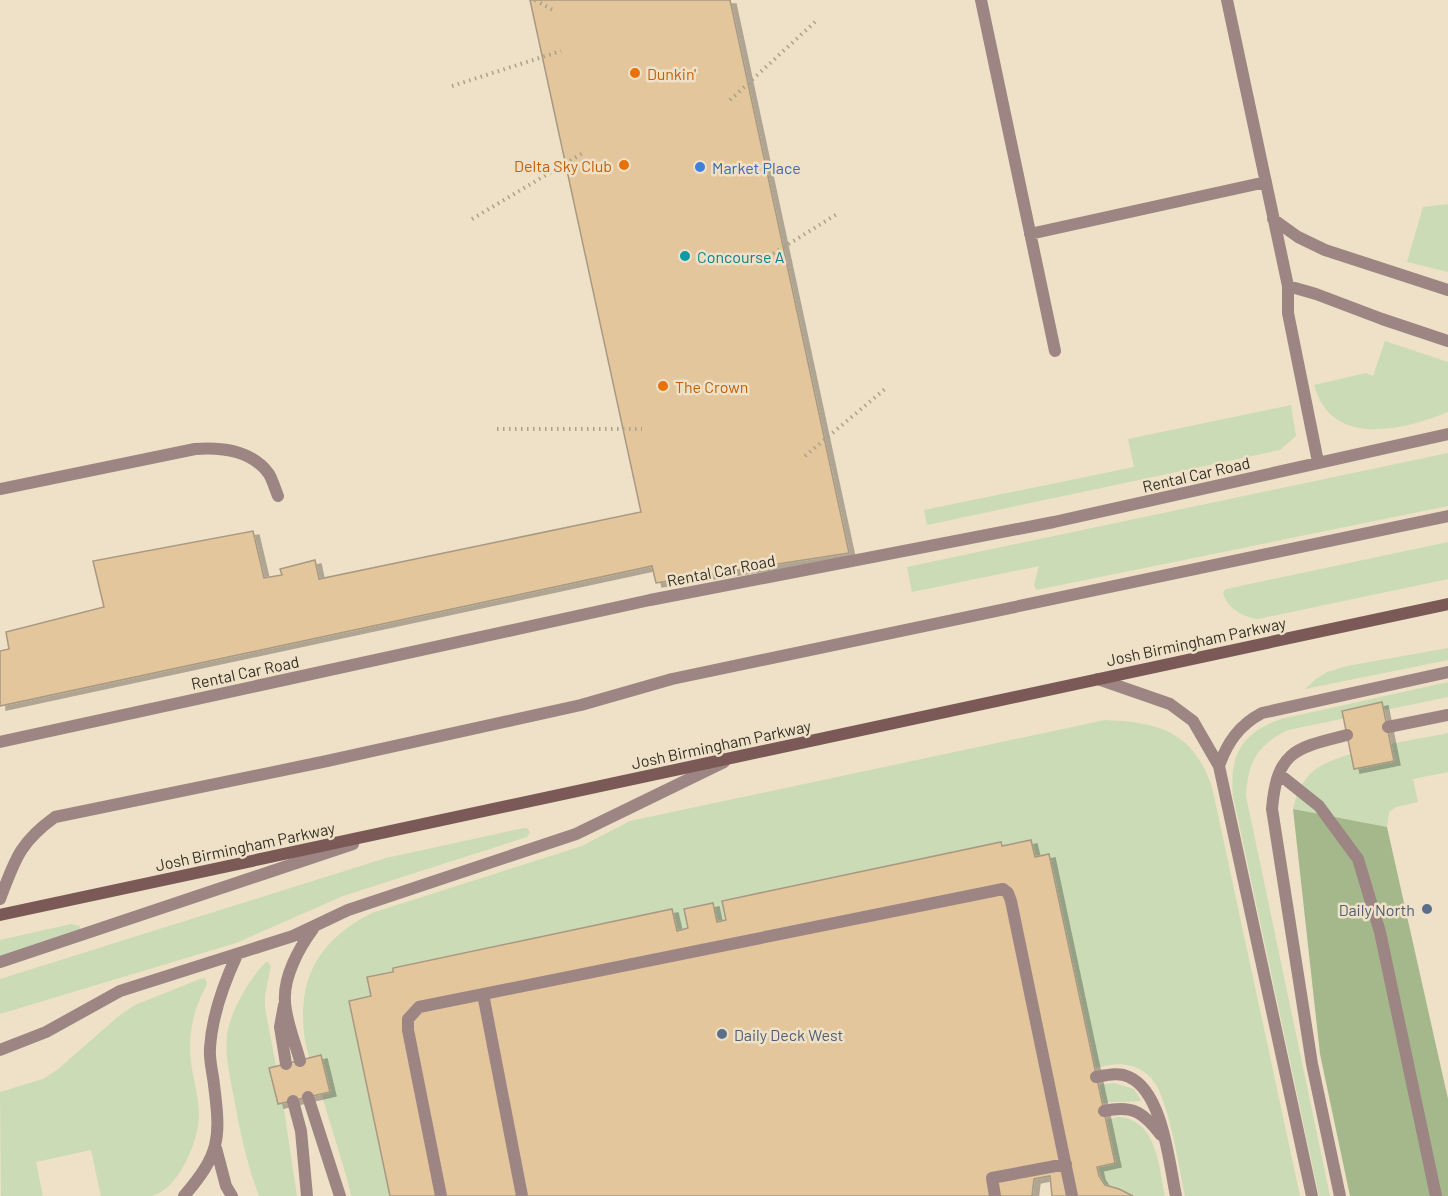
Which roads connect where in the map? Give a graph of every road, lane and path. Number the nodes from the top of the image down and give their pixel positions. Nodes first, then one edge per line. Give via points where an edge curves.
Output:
1 (535, 0) edge
2 (981, 0) edge
3 (1227, 0) edge
4 (553, 9) dead end
5 (816, 21) dead end
6 (561, 51) dead end
7 (453, 86) dead end
8 (730, 100) dead end
9 (583, 153) dead end
10 (1266, 182) junction
11 (837, 214) dead end
12 (472, 219) dead end
13 (1273, 219) junction
14 (1030, 234) junction
15 (763, 260) dead end
16 (1288, 286) junction
17 (1448, 291) edge
18 (1448, 340) edge
19 (1055, 351) dead end
20 (885, 389) dead end
21 (497, 429) dead end
22 (642, 429) dead end
23 (1448, 434) edge
24 (805, 456) dead end
25 (1318, 462) junction
26 (0, 489) edge
27 (278, 496) dead end
28 (1448, 516) edge
29 (1448, 604) edge
30 (1448, 672) edge
31 (1098, 679) junction
32 (1448, 714) edge
33 (1388, 727) dead end
34 (1347, 735) dead end
35 (0, 742) edge
36 (731, 758) junction
37 (1219, 766) junction
38 (1279, 774) junction
39 (388, 832) junction
40 (0, 899) edge
41 (0, 915) edge
42 (316, 926) junction
43 (237, 955) junction
44 (0, 962) edge
45 (483, 994) junction
46 (285, 1001) junction
47 (0, 1050) edge
48 (300, 1061) dead end
49 (286, 1064) dead end
50 (1096, 1077) dead end
51 (308, 1097) dead end
52 (293, 1101) dead end
53 (1104, 1111) dead end
54 (1164, 1138) junction
55 (216, 1148) junction
56 (1066, 1164) junction
57 (184, 1196) edge
58 (232, 1196) edge
59 (307, 1196) edge
60 (340, 1196) edge
61 (441, 1196) edge
62 (522, 1196) edge
63 (995, 1196) edge
64 (1072, 1196) edge
65 (1176, 1196) edge
66 (1312, 1196) edge
67 (1340, 1196) edge
68 (1436, 1196) edge

1 - 4 path
2 - 14 lane
3 - 10 lane
5 - 8 path
6 - 7 path
9 - 12 path
10 - 13 lane
10 - 14 lane
11 - 15 path
13 - 16 lane
13 - 17 lane via 1326,250
14 - 19 lane
16 - 18 lane
16 - 25 lane via 1288,312
20 - 24 path
21 - 22 path
23 - 25 lane, Rental Car Road
25 - 35 lane, Rental Car Road via 1071,519 650,600
26 - 27 lane via 195,448 216,447 239,452 257,462 269,475
28 - 40 lane via 683,677 581,705 55,817 36,831 16,856
29 - 31 main road, Josh Birmingham Parkway
30 - 37 lane via 1262,713 1237,731
31 - 36 main road, Josh Birmingham Parkway
31 - 37 lane via 1170,704 1193,721
32 - 33 lane
34 - 38 lane via 1297,750
36 - 39 main road, Josh Birmingham Parkway
36 - 42 lane via 576,834 348,910
37 - 66 lane
38 - 67 lane via 1273,792 1273,819 1312,1065
38 - 68 lane via 1319,806 1358,860 1380,932
39 - 41 main road, Josh Birmingham Parkway
39 - 44 lane
42 - 43 lane
42 - 46 lane via 293,962
43 - 47 lane via 120,991 46,1032
43 - 55 lane via 214,1018 210,1051 219,1129
45 - 56 lane via 1003,889 1011,901
45 - 61 lane via 419,1007 408,1019
45 - 62 lane
46 - 48 lane
46 - 49 lane via 280,1027
50 - 54 lane via 1113,1074 1140,1083 1158,1114
51 - 60 lane
52 - 59 lane via 301,1131
53 - 54 lane via 1130,1110 1144,1115
54 - 65 lane
55 - 57 lane via 204,1174
55 - 58 lane
56 - 63 lane via 992,1178
56 - 64 lane

